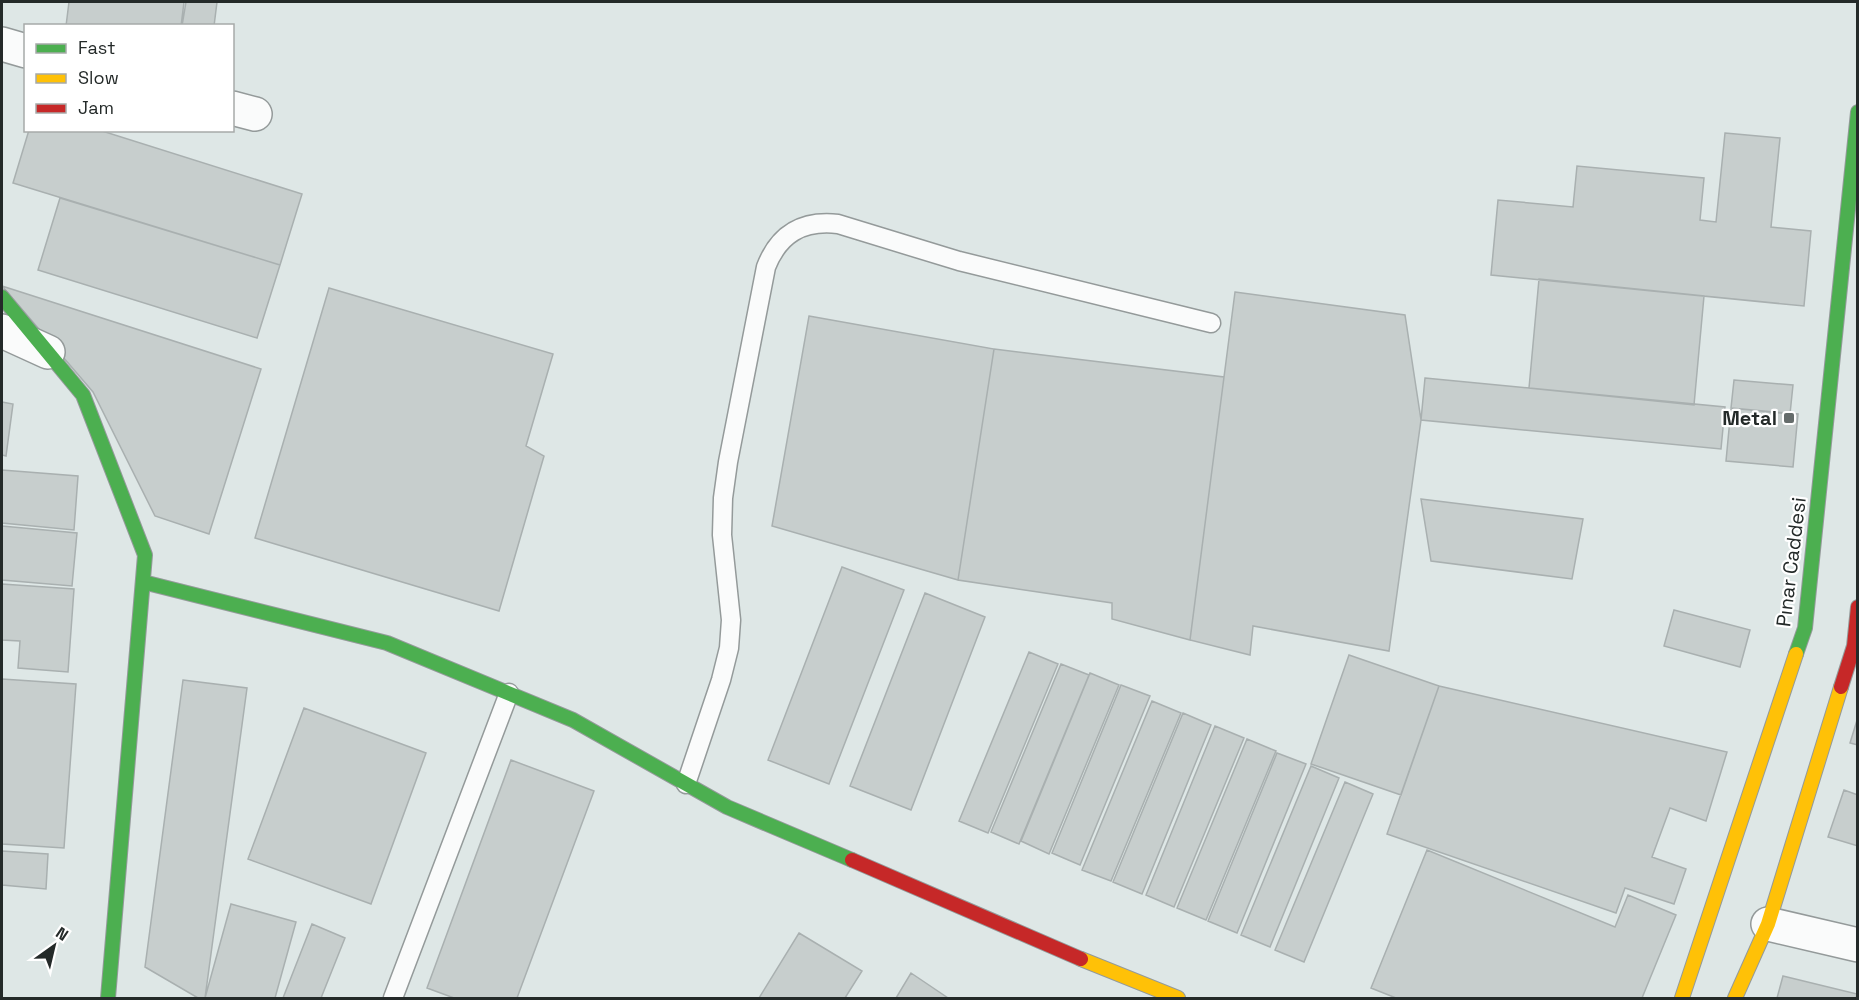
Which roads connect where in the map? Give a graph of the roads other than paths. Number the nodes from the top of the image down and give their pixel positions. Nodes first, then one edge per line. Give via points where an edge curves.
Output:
1 (2, 44) edge
2 (24, 50) edge
3 (1857, 112) edge
4 (2, 297) edge
5 (1211, 323) dead end
6 (2, 330) edge
7 (48, 352) junction
8 (143, 582) junction
9 (1857, 608) edge
10 (509, 693) junction
11 (686, 784) junction
12 (1768, 924) junction
13 (1857, 945) edge
14 (108, 999) edge
15 (393, 999) edge
16 (1178, 999) edge
17 (1682, 999) edge
18 (1735, 999) edge

1 - 2 street
3 - 17 street, Pınar Caddesi via 1805,628
4 - 7 street
5 - 11 lane via 959,261 838,224 813,224 790,234 775,249 766,267 728,462 722,535 731,620 729,648
6 - 7 street
7 - 8 street via 83,395 145,555
8 - 10 street via 387,644
8 - 14 street
9 - 12 street via 1854,646
10 - 11 street via 573,720
10 - 15 lane
11 - 16 street via 727,807
12 - 13 street
12 - 18 street

